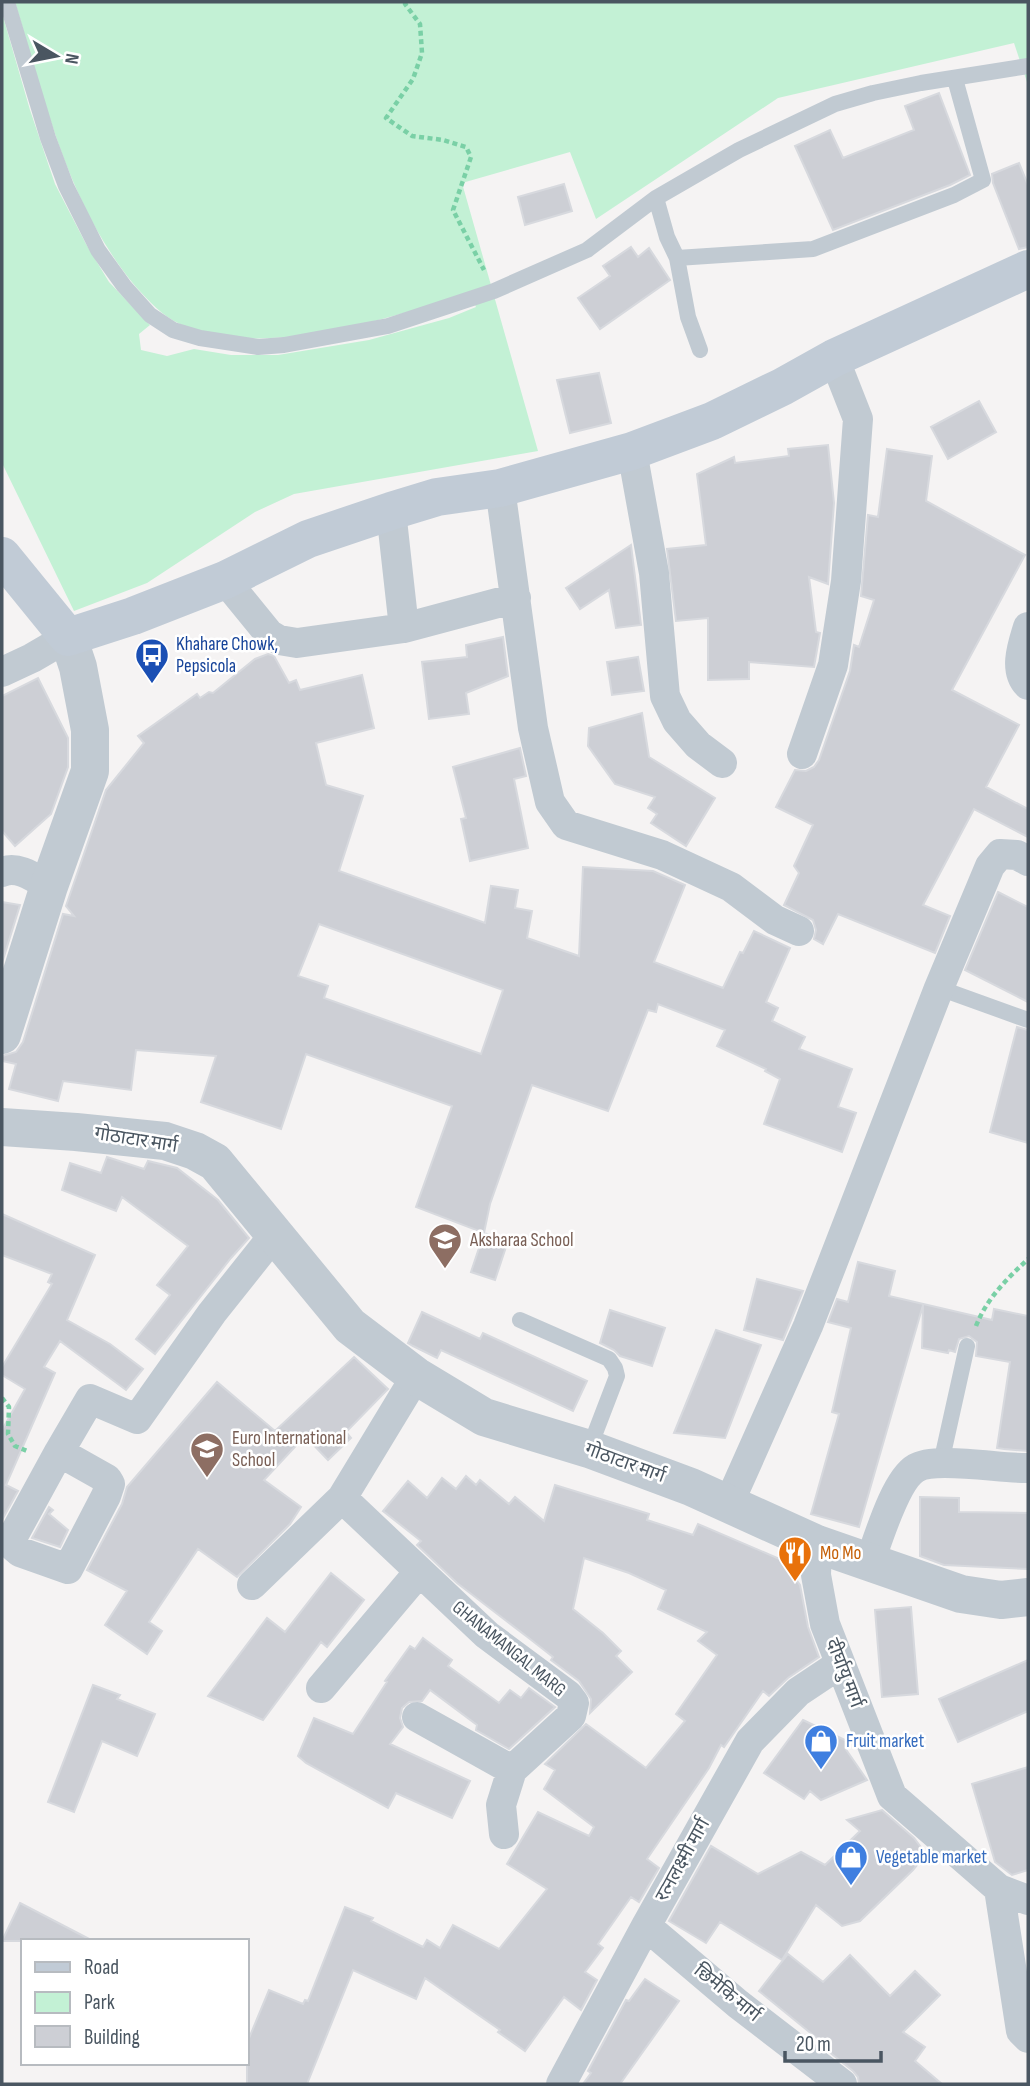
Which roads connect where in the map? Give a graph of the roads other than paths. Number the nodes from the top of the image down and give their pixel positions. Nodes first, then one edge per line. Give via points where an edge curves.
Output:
1 (7, 2) edge
2 (1028, 66) edge
3 (955, 79) junction
4 (656, 198) junction
5 (677, 258) junction
6 (1028, 269) edge
7 (700, 350) dead end
8 (834, 358) junction
9 (632, 451) junction
10 (500, 488) junction
11 (391, 511) junction
12 (2, 556) edge
13 (225, 580) junction
14 (516, 598) junction
15 (1028, 627) edge
16 (404, 628) junction
17 (68, 637) junction
18 (2, 672) edge
19 (1028, 685) edge
20 (802, 754) dead end
21 (722, 763) dead end
22 (1028, 861) edge
23 (2, 872) edge
24 (49, 886) junction
25 (799, 931) dead end
26 (939, 988) junction
27 (1028, 1020) edge
28 (2, 1035) edge
29 (2, 1127) edge
30 (274, 1236) junction
31 (520, 1320) dead end
32 (967, 1346) road end
33 (416, 1376) junction
34 (589, 1449) junction
35 (59, 1452) road end
36 (941, 1463) junction
37 (1028, 1468) edge
38 (342, 1498) junction
39 (729, 1503) junction
40 (817, 1544) junction
41 (869, 1564) junction
42 (419, 1572) junction
43 (251, 1585) dead end
44 (1028, 1597) edge
45 (840, 1664) junction
46 (321, 1688) dead end
47 (417, 1717) dead end
48 (512, 1770) junction
49 (504, 1834) dead end
50 (999, 1889) junction
51 (1028, 1900) edge
52 (646, 1926) junction
53 (1028, 2038) edge
54 (561, 2084) edge
55 (842, 2084) edge

1 - 4 lane via 48,138 98,250 150,315 173,330 248,346 284,345 388,326 494,291 587,250
2 - 3 lane
3 - 4 lane via 835,104 739,150
3 - 5 lane via 983,180 813,248
4 - 5 lane
5 - 7 lane via 688,317
6 - 8 main road
8 - 9 main road via 712,421
8 - 20 street via 858,419 846,581 833,665
9 - 10 main road
9 - 21 street via 654,573 665,696 698,745
10 - 11 main road via 437,497
10 - 14 street
11 - 13 main road via 308,539
11 - 16 street
12 - 17 main road
13 - 16 street via 279,640 297,643
13 - 17 main road
14 - 16 street
14 - 25 street via 533,728 550,802 566,825 662,855 731,887 775,920
15 - 19 street via 1020,657
17 - 18 street
17 - 24 street via 90,730 90,771
22 - 26 street via 1017,855 1000,855 990,866
23 - 24 street via 23,872
24 - 28 street
26 - 27 lane
26 - 39 street via 808,1326
29 - 30 street, गोठाटार मार्ग via 165,1141 195,1151 215,1162
30 - 33 street, गोठाटार मार्ग via 349,1326
30 - 35 street via 136,1419 90,1399
31 - 34 lane via 609,1359 615,1368 617,1376
32 - 36 lane
33 - 34 street, गोठाटार मार्ग via 484,1417
33 - 38 street
34 - 39 street, गोठाटार मार्ग
36 - 37 street
36 - 41 street via 916,1467 898,1487
38 - 42 street, GHANAMANGAL MARG
38 - 43 street
39 - 40 street, गोठाटार मार्ग
40 - 41 street, गोठाटार मार्ग
40 - 45 street, दीर्घायु मार्ग via 816,1575 825,1624
41 - 44 street, गोठाटार मार्ग via 961,1594 1001,1600
42 - 46 street
42 - 48 street, GHANAMANGAL MARG via 487,1635 574,1703 572,1716
45 - 50 street, दीर्घायु मार्ग via 892,1796
45 - 52 street, रत्नलक्ष्मी मार्ग via 798,1692 750,1741
47 - 48 street
48 - 49 street via 501,1805
50 - 51 street
50 - 53 street via 1021,2031
52 - 54 street, रत्नलक्ष्मी मार्ग
52 - 55 street, छिमेकि मार्ग

